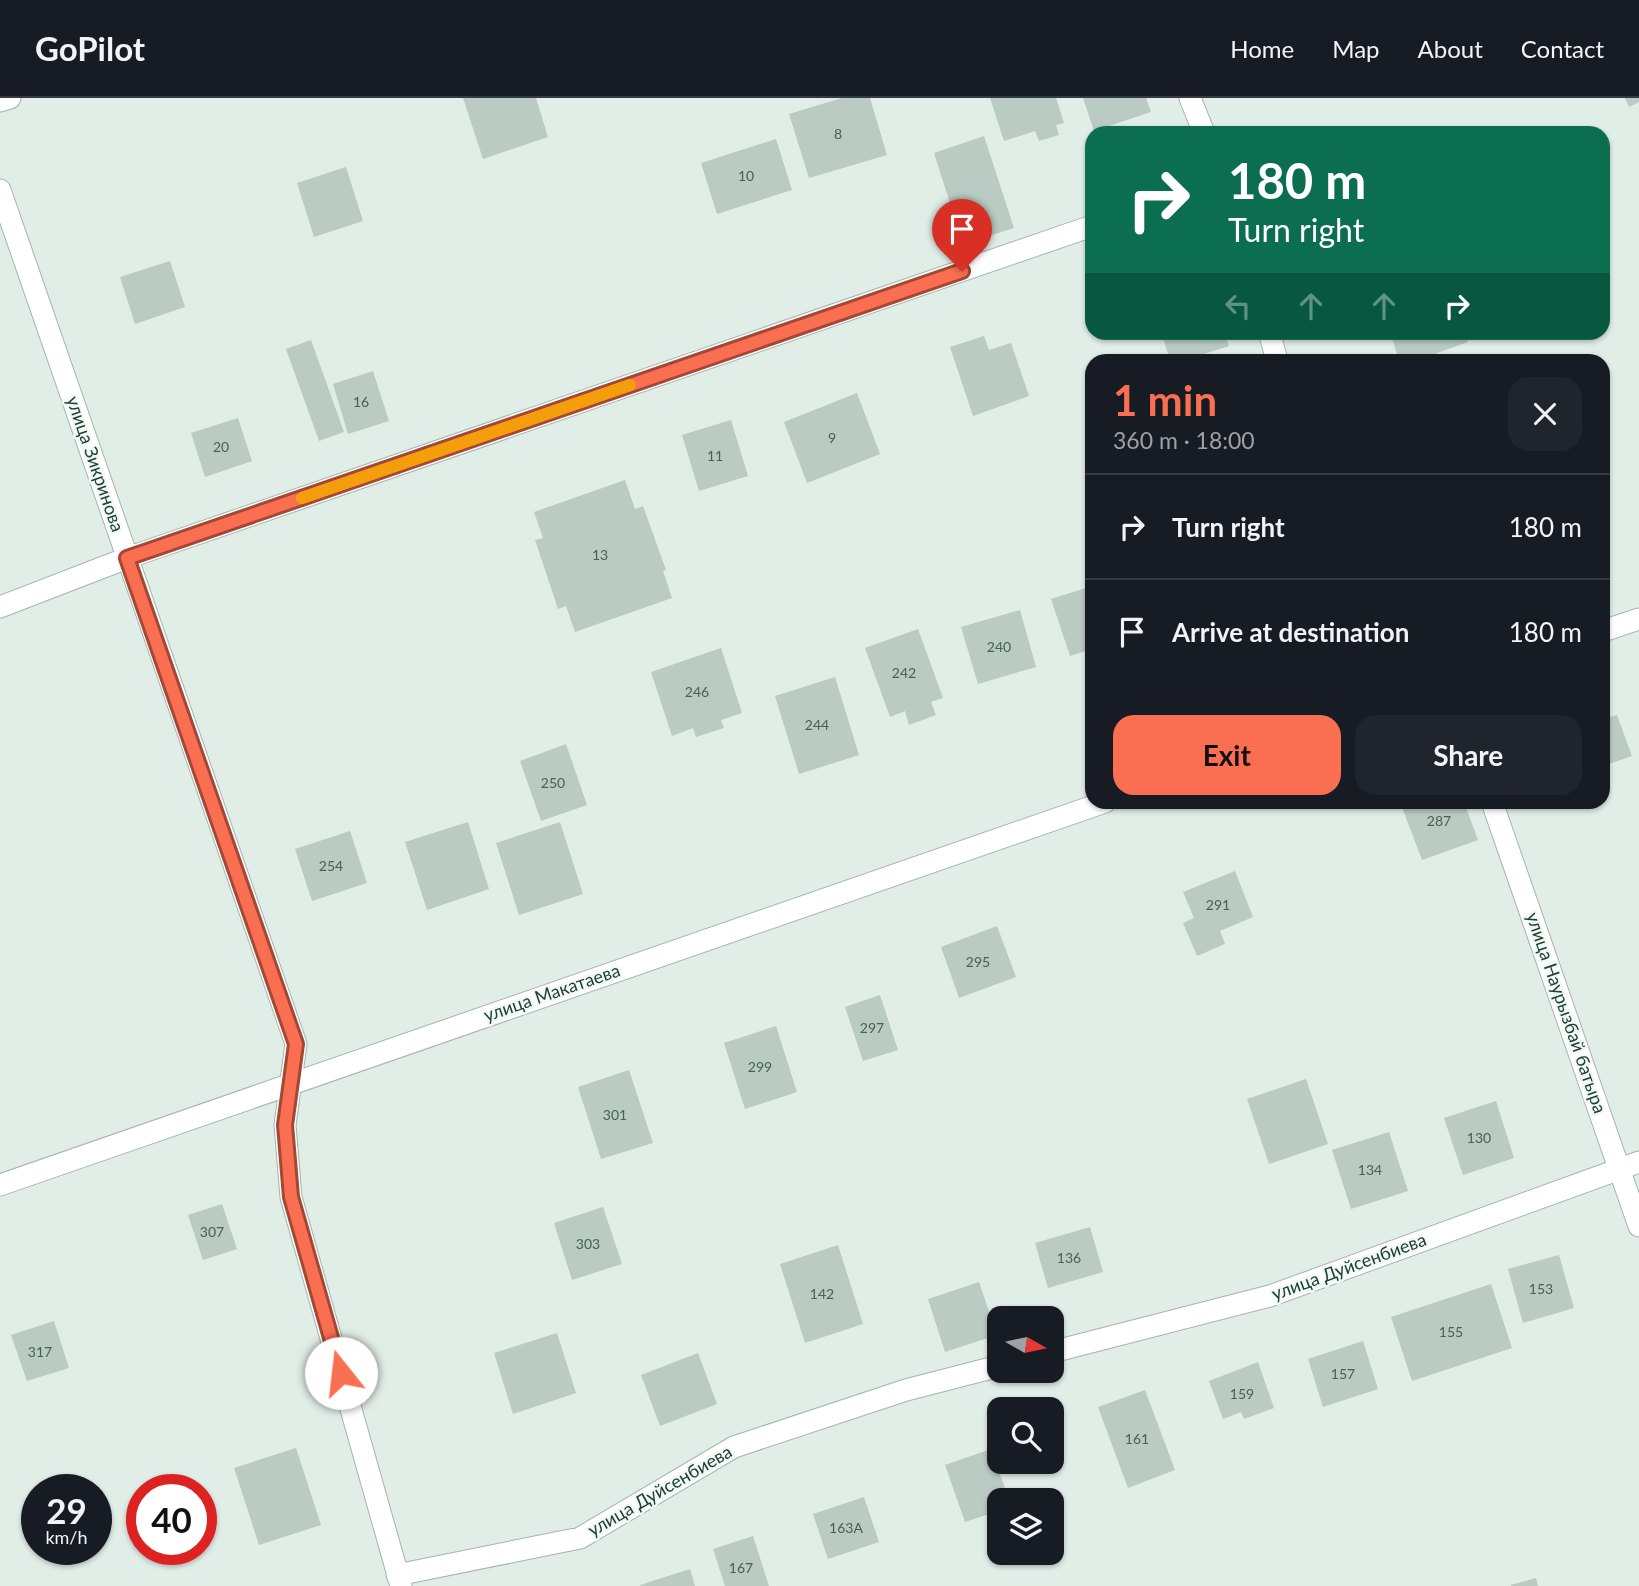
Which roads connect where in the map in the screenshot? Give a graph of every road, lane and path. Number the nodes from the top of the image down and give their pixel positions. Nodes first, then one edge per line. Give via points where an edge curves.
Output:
1 (10, 98) edge
2 (1190, 98) edge
3 (0, 102) edge
4 (1201, 126) edge
5 (0, 190) edge
6 (1085, 228) edge
7 (127, 558) junction
8 (0, 607) edge
9 (1639, 619) edge
10 (1610, 629) edge
11 (1085, 809) edge
12 (1495, 809) edge
13 (289, 1084) junction
14 (1630, 1166) edge
15 (0, 1185) edge
16 (1639, 1226) edge
17 (1064, 1349) edge
18 (987, 1369) edge
19 (399, 1580) edge

1 - 3 street
2 - 4 street
5 - 7 street, улица Зикринова
6 - 7 street
7 - 8 street
7 - 13 street, улица Зикринова via 296,1044
9 - 10 street
11 - 13 street, улица Макатаева
12 - 14 street, улица Наурызбай батыра
13 - 15 street, улица Макатаева
13 - 19 street, улица Зикринова via 285,1125 291,1197
14 - 16 street, улица Наурызбай батыра
14 - 17 street, улица Дуйсенбиева via 1270,1296
18 - 19 street, улица Дуйсенбиева via 906,1390 734,1447 580,1538

